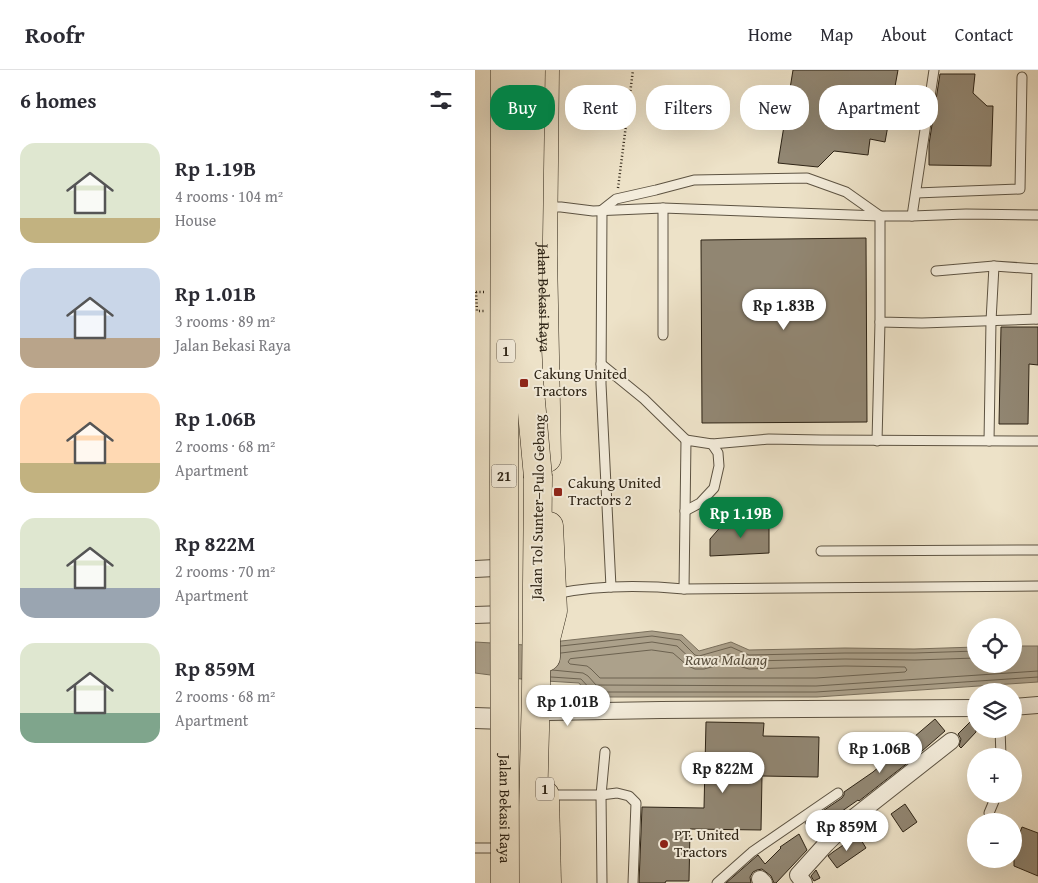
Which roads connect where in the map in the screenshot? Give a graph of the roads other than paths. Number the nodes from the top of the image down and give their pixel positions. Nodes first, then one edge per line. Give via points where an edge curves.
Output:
1 (493, 70) edge
2 (505, 70) edge
3 (509, 70) edge
4 (531, 70) edge
5 (543, 70) edge
6 (934, 70) edge
7 (1022, 77) dead end
8 (915, 193) junction
9 (545, 207) junction
10 (663, 208) junction
11 (602, 210) junction
12 (1038, 215) edge
13 (881, 216) junction
14 (912, 216) junction
15 (994, 266) junction
16 (1037, 269) edge
17 (936, 271) dead end
18 (1037, 319) edge
19 (991, 321) junction
20 (880, 322) junction
21 (663, 335) dead end
22 (601, 364) junction
23 (686, 440) junction
24 (877, 441) junction
25 (989, 441) junction
26 (1038, 441) edge
27 (712, 444) junction
28 (538, 477) junction
29 (685, 511) junction
30 (1038, 550) edge
31 (821, 551) dead end
32 (495, 568) junction
33 (475, 569) edge
34 (1038, 586) edge
35 (611, 587) junction
36 (684, 589) junction
37 (553, 602) junction
38 (475, 615) edge
39 (499, 625) junction
40 (502, 698) junction
41 (546, 704) junction
42 (1038, 705) edge
43 (1022, 706) edge
44 (967, 708) edge
45 (475, 718) edge
46 (951, 741) dead end
47 (605, 752) dead end
48 (838, 793) dead end
49 (550, 794) junction
50 (601, 795) junction
51 (993, 803) edge
52 (989, 813) dead end
53 (475, 848) edge
54 (502, 848) junction
55 (503, 883) edge
56 (531, 883) edge
57 (547, 883) edge
58 (602, 883) edge
59 (633, 883) edge
60 (717, 883) edge
61 (804, 883) edge

1 - 32 street, Jalan Bekasi Raya
2 - 55 highway, 21, bridge
3 - 39 highway, Jalan Bekasi Raya / 1
4 - 28 highway, bridge via 527,340
5 - 9 highway, Jalan Bekasi Raya / 1
5 - 28 highway, Jalan Tol Sunter–Pulo Gebang, bridge
6 - 8 lane
7 - 8 lane via 1020,189
8 - 14 lane
9 - 11 lane
9 - 37 highway, Jalan Bekasi Raya / 1 via 543,254
10 - 11 lane
10 - 13 lane
10 - 21 lane
11 - 13 lane via 616,199 694,180 807,178 846,192
11 - 22 lane
12 - 14 lane
13 - 14 lane
13 - 20 lane
15 - 16 lane
15 - 17 lane
15 - 19 lane
16 - 18 lane
18 - 19 lane
19 - 20 lane
19 - 25 lane
20 - 24 lane
22 - 23 lane via 645,399
22 - 35 lane
23 - 27 lane
23 - 29 lane
24 - 25 lane
24 - 27 lane via 769,438
25 - 26 lane
27 - 29 lane via 719,460 714,488 700,503
28 - 56 highway, Jalan Tol Sunter–Pulo Gebang / 21
29 - 36 lane
30 - 31 lane
32 - 33 street
32 - 39 street, Jalan Bekasi Raya
34 - 36 lane
35 - 36 lane
35 - 37 lane via 569,590
37 - 41 highway, Jalan Bekasi Raya / 1 via 546,639
38 - 39 street
39 - 40 highway, Jalan Bekasi Raya / 1, bridge
40 - 45 street
40 - 54 highway, Jalan Bekasi Raya / 1
41 - 44 street via 589,711
41 - 49 highway, Jalan Bekasi Raya / 1
42 - 43 street
46 - 61 street via 848,822 798,875
47 - 50 lane
48 - 60 lane via 752,852
49 - 50 lane
49 - 57 highway, Jalan Bekasi Raya / 1
50 - 58 lane
50 - 59 lane via 617,793 629,796 636,803
51 - 52 lane
53 - 54 lane
54 - 55 highway, Jalan Bekasi Raya / 1

